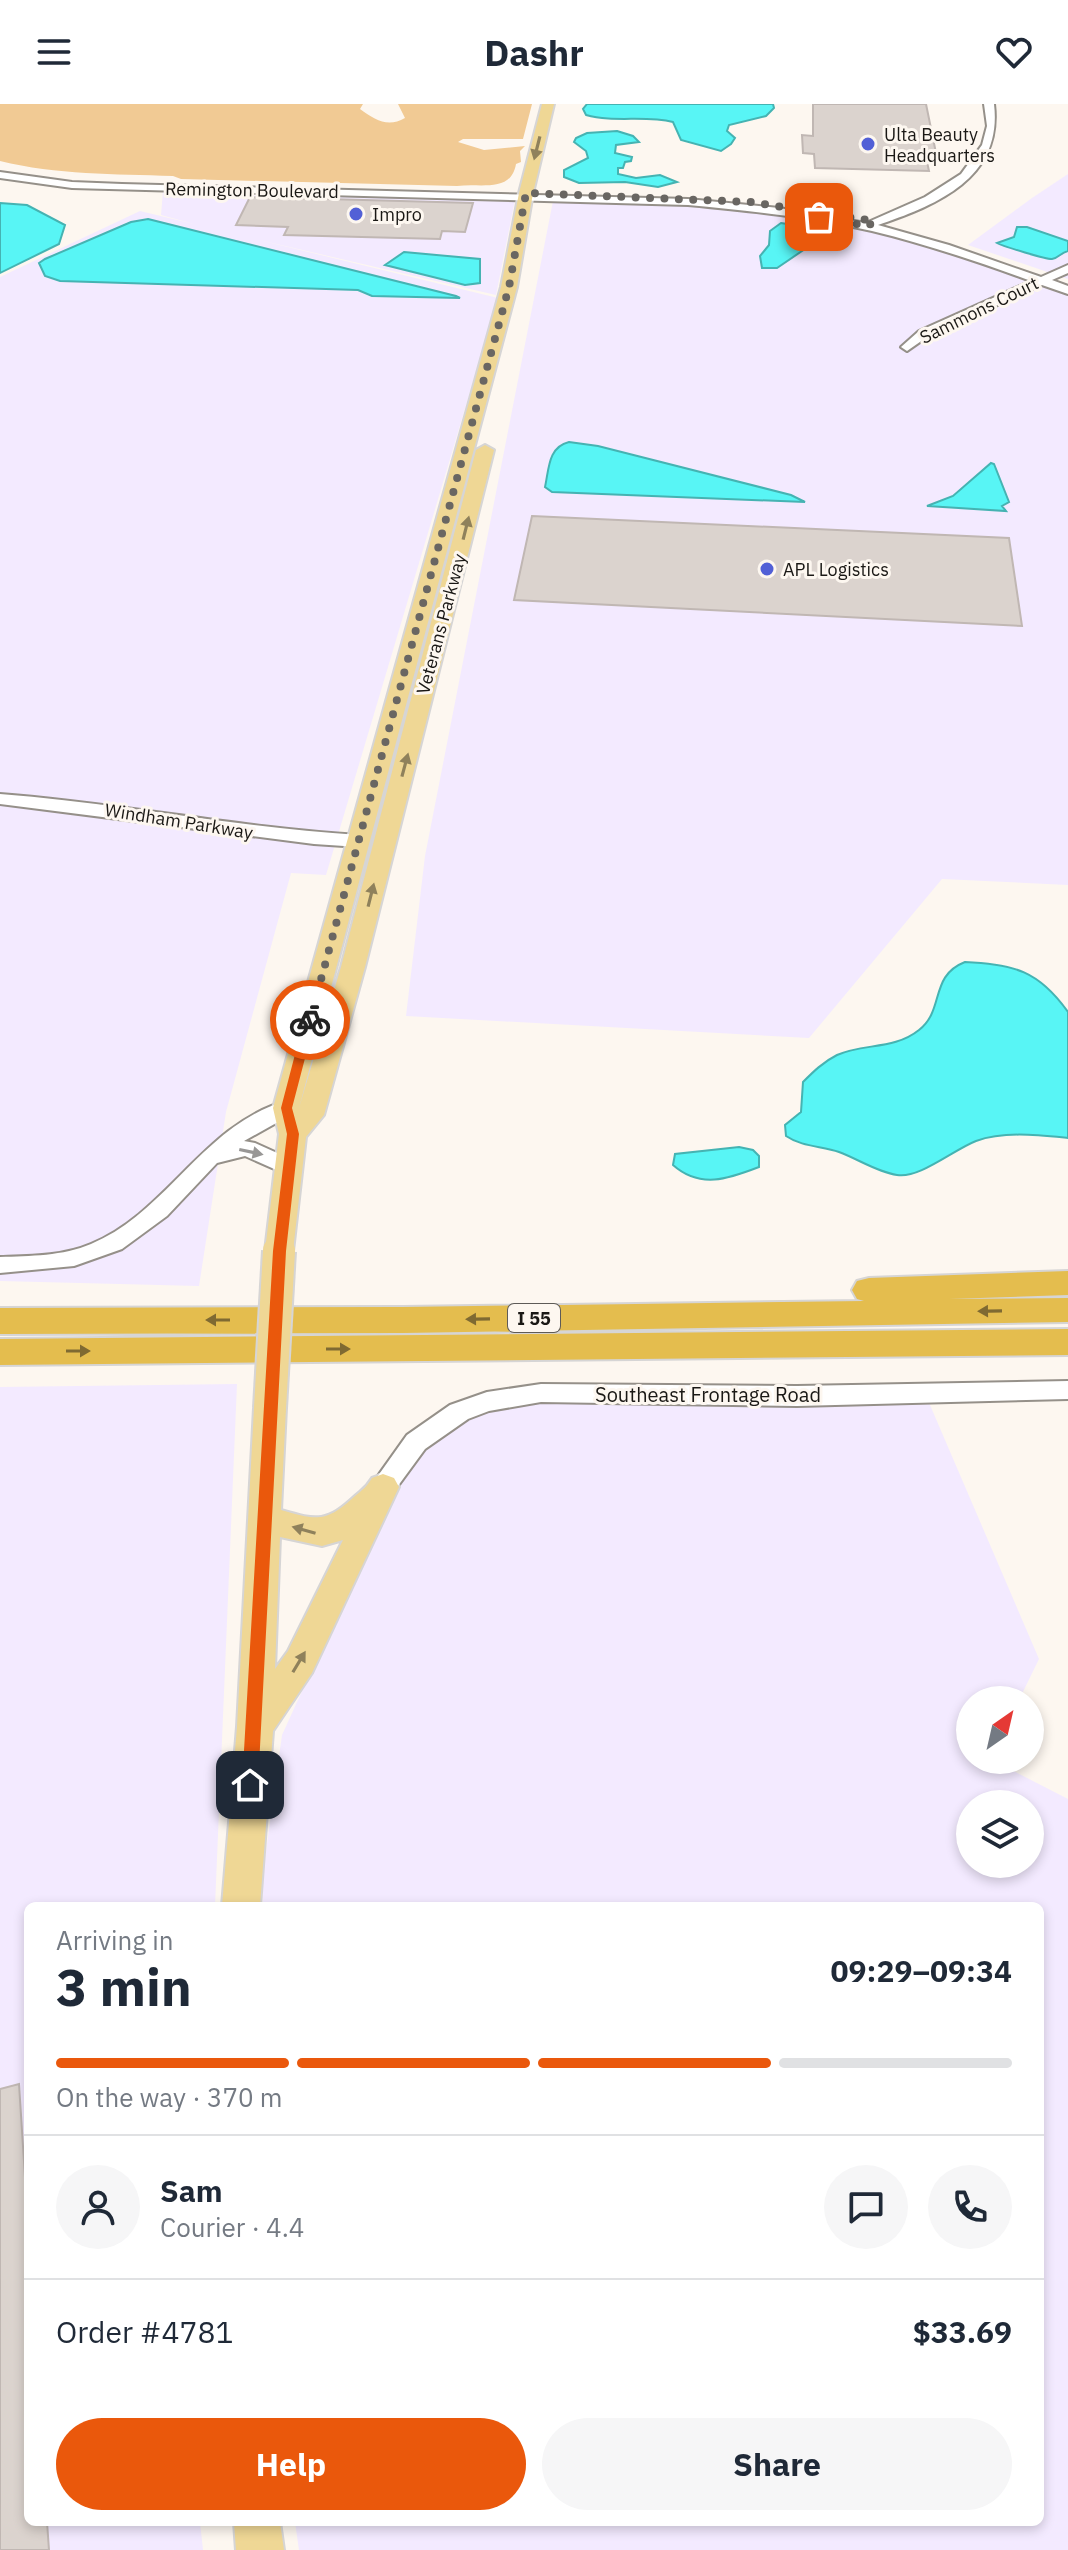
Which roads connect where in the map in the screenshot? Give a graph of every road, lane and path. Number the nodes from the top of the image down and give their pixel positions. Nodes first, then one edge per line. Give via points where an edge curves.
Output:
1 (548, 104) edge
2 (561, 104) edge
3 (989, 104) edge
4 (974, 143) dead end
5 (0, 168) edge
6 (0, 175) edge
7 (534, 195) junction
8 (538, 216) dead end
9 (871, 224) junction
10 (535, 234) dead end
11 (1068, 269) edge
12 (1046, 278) junction
13 (1068, 281) edge
14 (1068, 290) edge
15 (516, 324) dead end
16 (907, 347) dead end
17 (489, 436) dead end
18 (0, 799) edge
19 (359, 841) junction
20 (290, 1121) junction
21 (210, 1157) junction
22 (289, 1167) junction
23 (0, 1265) edge
24 (1068, 1283) edge
25 (1068, 1310) edge
26 (0, 1321) edge
27 (529, 1333) junction
28 (1068, 1342) edge
29 (0, 1352) edge
30 (1068, 1366) edge
31 (1068, 1390) edge
32 (383, 1487) junction
33 (263, 1518) junction
34 (255, 1727) junction
35 (241, 1902) edge
36 (257, 2526) edge
37 (260, 2550) edge

1 -> 7 main road, Veterans Parkway
2 - 7 main road, Veterans Parkway
3 - 9 street via 991,145 971,171 937,194
4 - 9 street via 943,179 875,214
5 - 7 street, Remington Boulevard via 113,182
6 - 7 street, Remington Boulevard via 122,187
7 - 8 main road, Veterans Parkway
7 - 9 street, Remington Boulevard via 700,203
7 - 19 main road, Veterans Parkway
9 - 12 street, Remington Boulevard
10 - 15 main road
11 - 12 street, Sammons Court
12 - 13 street, Remington Boulevard
12 - 14 street, Remington Boulevard
12 - 16 street, Sammons Court via 923,334
20 -> 17 main road, Veterans Parkway via 311,1115
18 - 19 street, Windham Parkway via 114,810 280,836
19 - 20 main road, Veterans Parkway
20 - 21 street via 245,1129
20 - 22 main road, Veterans Parkway
21 -> 22 street via 247,1148
21 - 23 street via 136,1229 97,1251
22 - 33 main road, Veterans Parkway, bridge
24 - 27 highway via 710,1296
25 -> 27 highway, I 55
27 -> 26 highway, I 55
27 - 28 highway, I 55
29 -> 27 highway, I 55
27 - 30 highway via 917,1364
31 - 32 street, Southeast Frontage Road via 797,1396 541,1393 459,1412 416,1442
32 -> 33 main road via 349,1524 329,1533
34 -> 32 main road via 300,1662
33 - 34 main road, Veterans Parkway
34 - 35 main road, Veterans Parkway
36 - 37 main road

